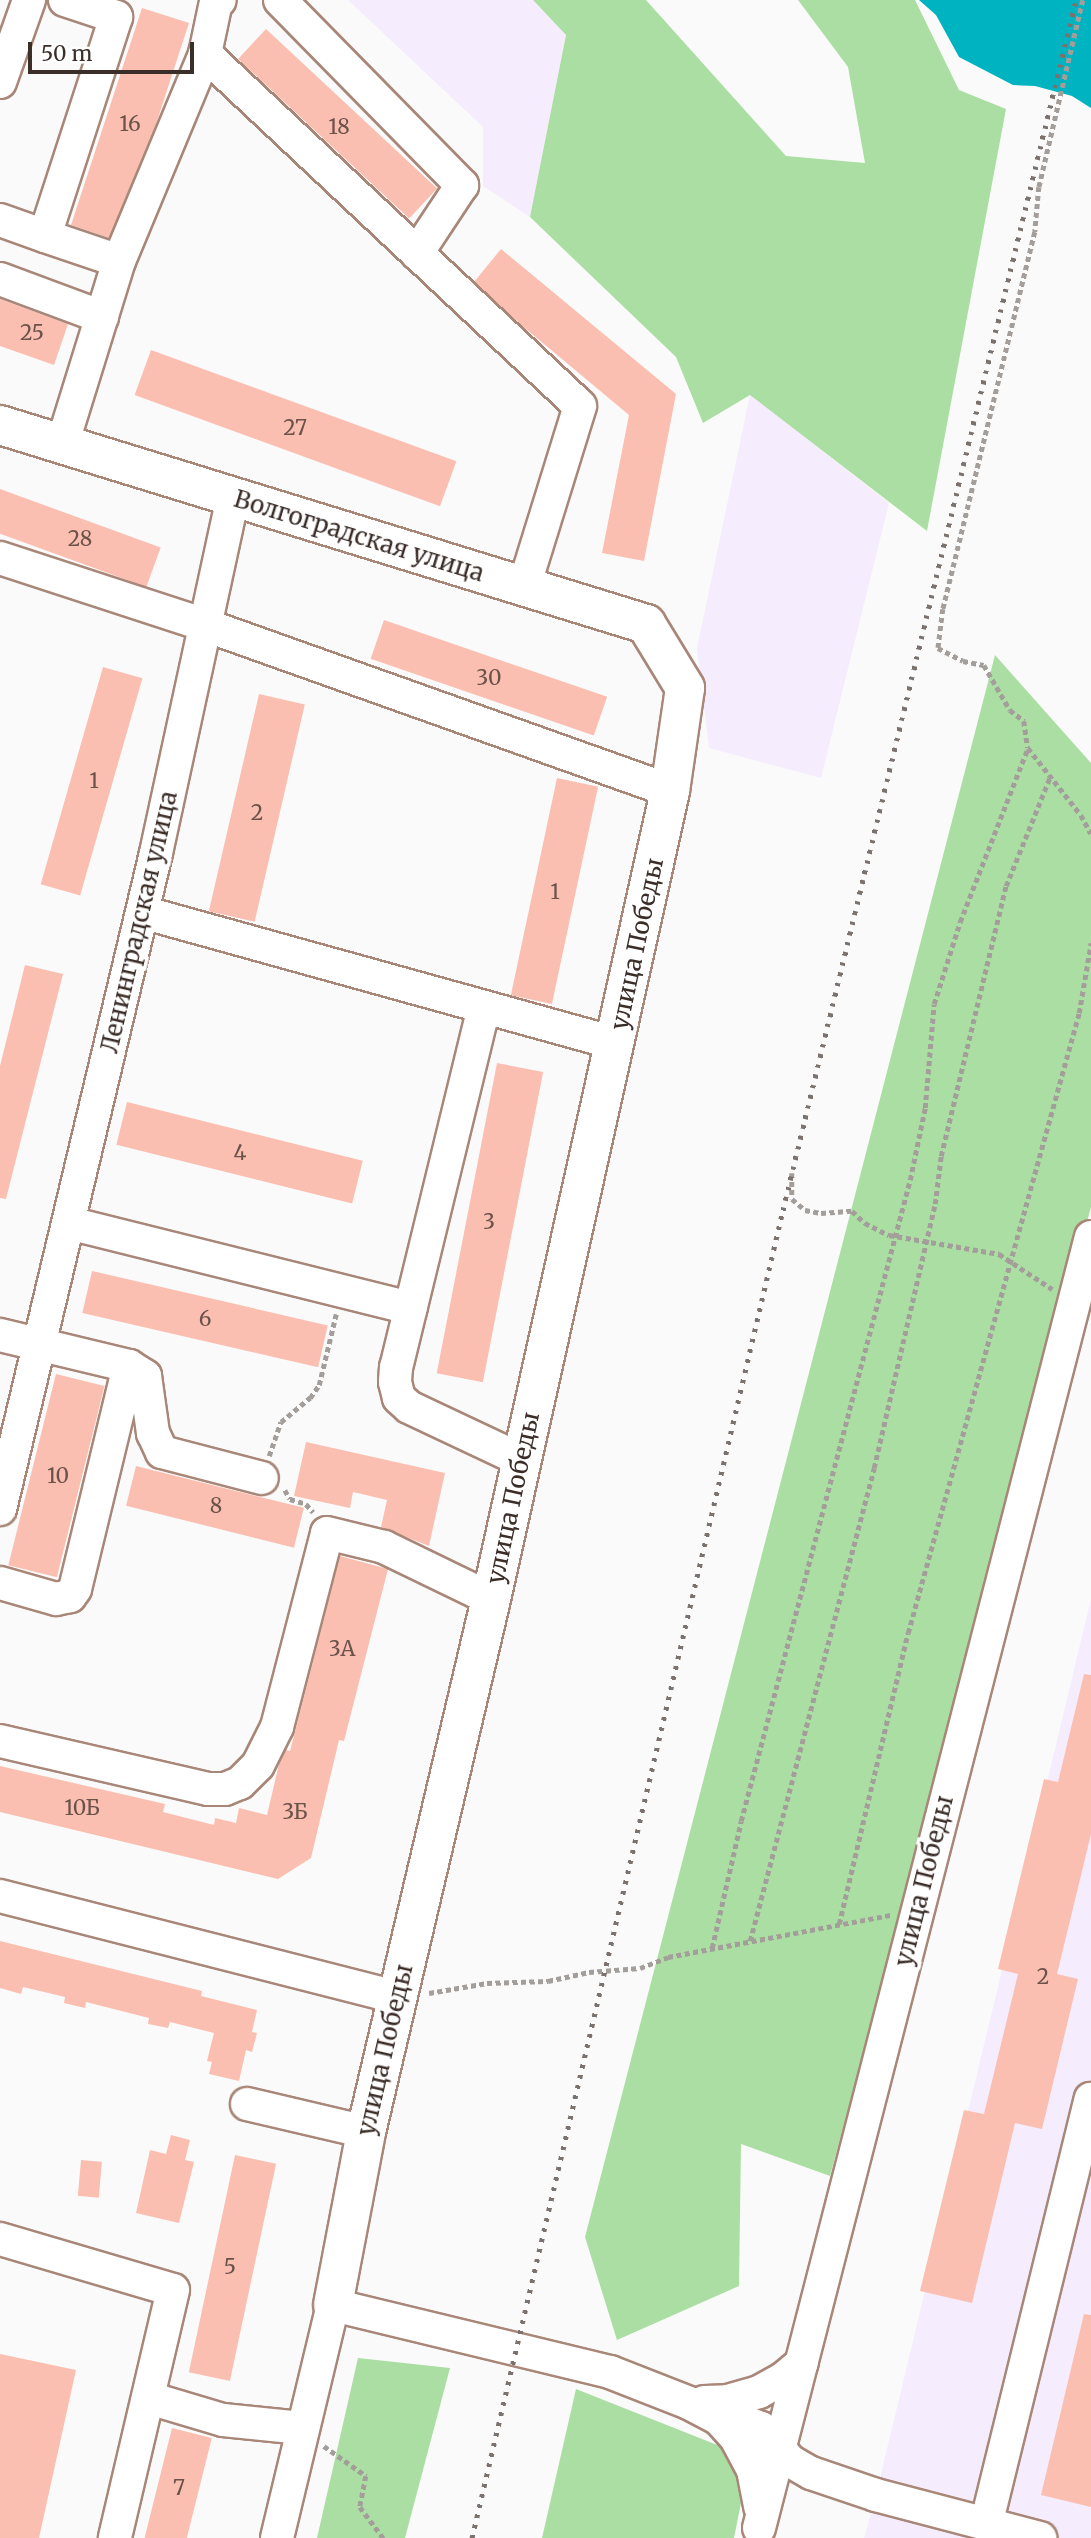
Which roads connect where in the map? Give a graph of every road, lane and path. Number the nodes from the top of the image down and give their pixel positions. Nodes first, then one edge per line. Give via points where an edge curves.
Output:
1 (29, 0) edge
2 (65, 0) edge
3 (220, 0) edge
4 (280, 0) edge
5 (1083, 0) edge
6 (205, 54) junction
7 (0, 82) edge
8 (0, 220) edge
9 (45, 236) junction
10 (417, 253) junction
11 (119, 261) junction
12 (0, 279) edge
13 (102, 317) junction
14 (0, 425) edge
15 (62, 444) junction
16 (233, 498) junction
17 (0, 558) edge
18 (524, 587) junction
19 (205, 625) junction
20 (685, 688) joint
21 (1028, 748) junction
22 (1049, 777) junction
23 (670, 791) junction
24 (1091, 834) edge
25 (142, 912) junction
26 (1091, 943) edge
27 (484, 1007) junction
28 (615, 1043) junction
29 (792, 1173) dead end
30 (69, 1223) junction
31 (895, 1236) junction
32 (1091, 1237) edge
33 (926, 1241) junction
34 (1009, 1259) junction
35 (342, 1291) junction
36 (411, 1308) junction
37 (1069, 1323) junction
38 (0, 1335) edge
39 (40, 1344) junction
40 (129, 1366) junction
41 (521, 1460) junction
42 (262, 1478) junction
43 (0, 1509) edge
44 (327, 1533) junction
45 (0, 1583) edge
46 (491, 1599) junction
47 (0, 1741) edge
48 (0, 1896) edge
49 (916, 1912) junction
50 (839, 1924) junction
51 (750, 1941) junction
52 (712, 1948) junction
53 (399, 1991) junction
54 (1091, 2099) edge
55 (247, 2104) dead end
56 (366, 2132) junction
57 (0, 2239) edge
58 (332, 2305) junction
59 (802, 2363) junction
60 (149, 2398) junction
61 (689, 2403) junction
62 (302, 2428) junction
63 (779, 2450) junction
64 (986, 2525) junction
65 (758, 2533) edge
66 (116, 2538) edge
67 (276, 2538) edge
68 (383, 2538) edge
69 (1040, 2538) edge

1 - 7 street
2 - 9 street via 116,17
3 - 6 street
4 - 10 street via 462,185
5 - 21 path via 1039,187 1035,232 943,609 938,648 963,661 984,665 1010,710 1024,721
6 - 10 street
6 - 11 street
8 - 9 street
9 - 11 street
10 - 18 street via 580,406
11 - 13 street
12 - 13 street
13 - 15 street
14 - 15 main road, Волгоградская улица
15 - 16 main road, Волгоградская улица
16 - 18 main road, Волгоградская улица
16 - 19 street, Ленинградская улица
17 - 19 street
18 - 20 main road, Волгоградская улица via 646,624
19 - 23 street
19 - 25 street, Ленинградская улица
20 - 23 main road, улица Победы
21 - 22 path
21 - 31 path via 933,1004 925,1108
22 - 24 path
22 - 33 path via 1006,886 941,1156
23 - 28 main road, улица Победы
25 - 27 street
25 - 30 street, Ленинградская улица
26 - 34 path via 1079,1013
27 - 28 street
27 - 36 street
28 - 41 main road, улица Победы
29 - 31 path via 792,1199 805,1210 852,1211 871,1227
30 - 35 street
30 - 39 street, Ленинградская улица
31 - 33 path
31 - 52 path via 741,1821
32 - 37 street, улица Победы
33 - 34 path
33 - 51 path via 874,1468
34 - 37 path via 1051,1287 1063,1302
34 - 50 path via 908,1633
35 - 36 street
35 - 42 path via 319,1385 281,1422
36 - 41 street via 396,1367 400,1398 427,1419
37 - 49 street, улица Победы
38 - 39 street
39 - 40 street
39 - 43 street, Ленинградская улица
40 - 42 street via 145,1376 153,1433 162,1452
40 - 45 street via 75,1589 70,1596 56,1599
41 - 46 main road, улица Победы
42 - 44 path via 280,1483 290,1499 309,1507
44 - 46 street via 384,1547
44 - 47 street via 277,1727 258,1765 240,1783 208,1789
46 - 53 main road, улица Победы
48 - 53 street
49 - 50 path
49 - 59 street, улица Победы
50 - 51 path
51 - 52 path
52 - 53 path via 639,1968 548,1981 487,1983 423,1994
53 - 56 main road, улица Победы
54 - 64 street
55 - 56 street
56 - 58 main road, улица Победы
57 - 60 street via 173,2290
58 - 61 street, улица Победы via 610,2372
58 - 62 street, улица Победы
59 - 61 street, улица Победы via 772,2385 743,2398
59 - 63 street, улица Победы
60 - 62 street via 223,2420
60 - 66 street
61 - 63 street via 751,2422
61 - 65 street, улица Победы via 724,2424 745,2453 760,2496
62 - 67 street, улица Победы
62 - 68 path via 366,2476 360,2507
63 - 64 street via 798,2468 811,2473
63 - 65 street, улица Победы
64 - 69 street

